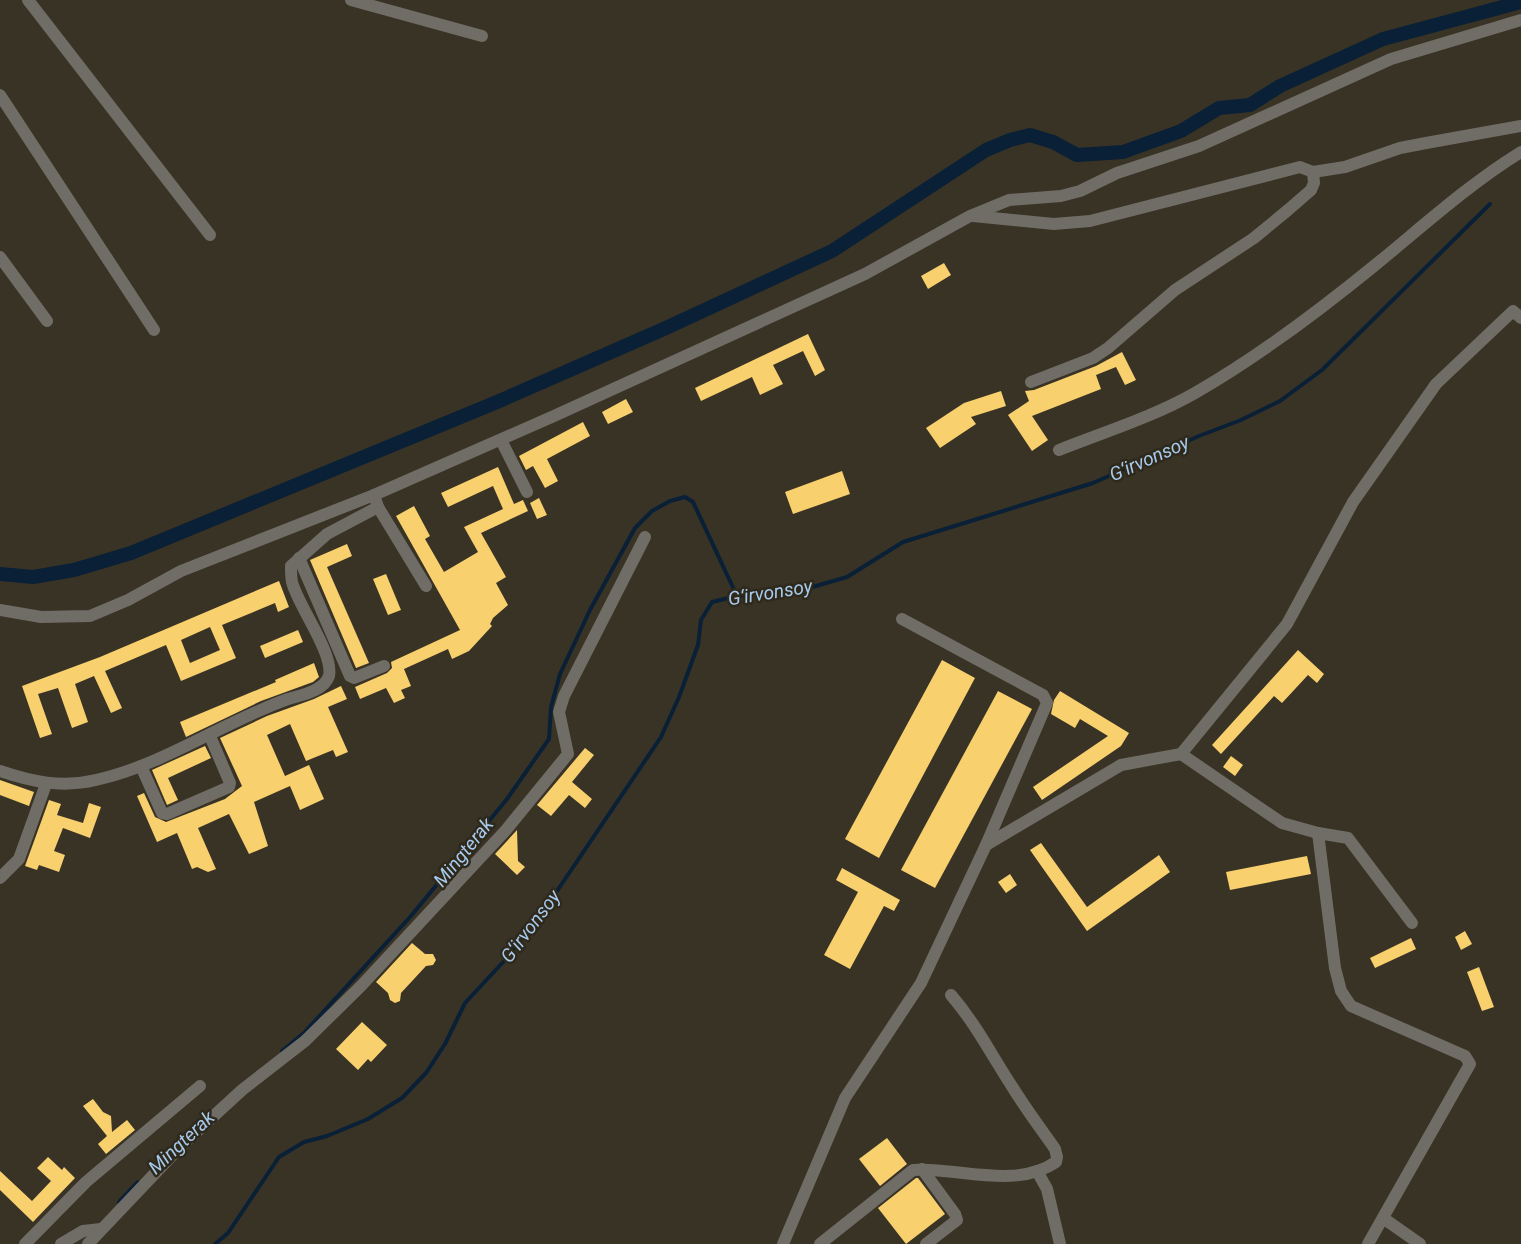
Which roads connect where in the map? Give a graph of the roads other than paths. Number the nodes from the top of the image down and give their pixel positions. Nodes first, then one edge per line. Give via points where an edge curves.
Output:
1 (28, 0) edge
2 (351, 0) edge
3 (1521, 20) edge
4 (482, 36) dead end
5 (0, 95) edge
6 (1521, 126) edge
7 (1521, 152) edge
8 (1313, 172) junction
9 (970, 216) junction
10 (210, 235) dead end
11 (0, 257) edge
12 (1518, 312) edge
13 (48, 322) dead end
14 (154, 330) dead end
15 (1031, 382) dead end
16 (501, 440) junction
17 (1059, 450) dead end
18 (527, 492) dead end
19 (374, 495) junction
20 (378, 507) junction
21 (646, 538) dead end
22 (299, 558) junction
23 (426, 586) dead end
24 (0, 610) edge
25 (902, 619) dead end
26 (384, 666) dead end
27 (210, 736) junction
28 (1181, 754) junction
29 (141, 766) junction
30 (0, 771) edge
31 (46, 784) junction
32 (1318, 833) junction
33 (986, 845) junction
34 (0, 878) edge
35 (1412, 923) dead end
36 (951, 995) dead end
37 (200, 1086) dead end
38 (922, 1169) junction
39 (1037, 1171) junction
40 (1383, 1218) junction
41 (101, 1229) junction
42 (25, 1244) edge
43 (61, 1244) edge
44 (88, 1244) edge
45 (783, 1244) edge
46 (820, 1244) edge
47 (926, 1244) edge
48 (1060, 1244) edge
49 (1368, 1244) edge
50 (1420, 1244) edge

1 - 10 street
2 - 4 street
3 - 9 street via 1391,58 1199,146 1117,173 1080,191 1061,196 1009,200
5 - 14 street
6 - 8 street via 1417,144 1345,167
7 - 17 street via 1264,348 1196,393 1163,410
8 - 9 street via 1300,168 1090,222 1054,224
8 - 15 street via 1311,190 1288,210 1254,238 1175,290 1108,348 1093,358
9 - 16 street via 865,274
11 - 13 street
12 - 28 street via 1436,384 1353,502 1287,624
16 - 18 street
16 - 19 street
19 - 20 street
19 - 24 street via 181,571 128,600 90,616 41,617
20 - 22 street via 327,534
20 - 23 street
21 - 41 street via 564,696 560,718 568,754 506,830 361,986 305,1041 242,1090 180,1147
22 - 26 street via 350,676 354,678
22 - 27 street via 291,566 292,582 328,660 326,683 266,707
25 - 33 street via 1043,695 1047,703
27 - 29 street
27 - 29 street via 229,787 167,814 162,813
28 - 32 street via 1282,823
28 - 33 street via 1121,765
29 - 31 street via 96,780
30 - 31 street
31 - 34 street via 19,859
32 - 35 street via 1348,838 1354,843
32 - 40 street via 1335,968 1341,991 1351,1006 1465,1056 1470,1064
33 - 45 street via 921,983 845,1098
36 - 39 street via 992,1051 1012,1087 1055,1149 1056,1162
37 - 42 street via 86,1182
38 - 39 street via 983,1175
38 - 46 street via 913,1170
38 - 47 street via 957,1220
39 - 48 street via 1047,1189
40 - 49 street
40 - 50 street
41 - 43 street via 83,1231
41 - 44 street

